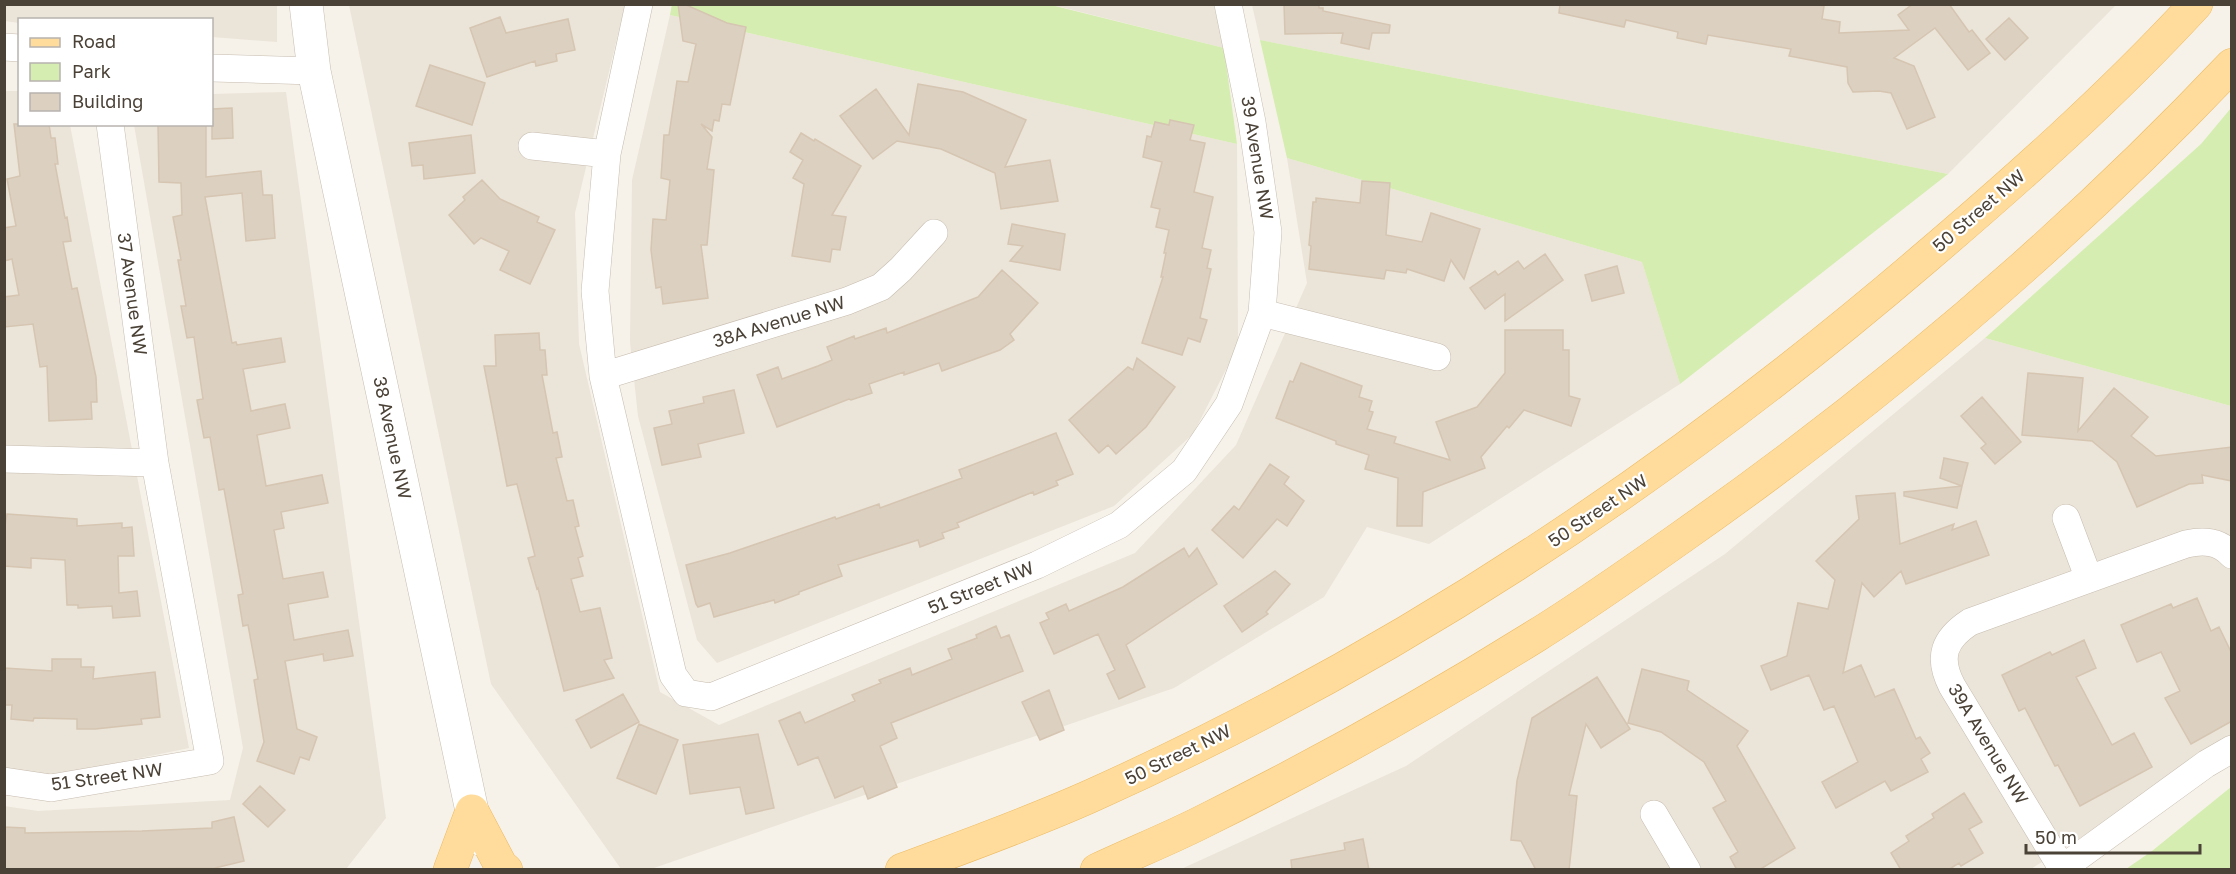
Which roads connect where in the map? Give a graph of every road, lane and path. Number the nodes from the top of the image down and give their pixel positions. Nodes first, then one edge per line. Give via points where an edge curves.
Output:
1 (306, 4) edge
2 (639, 4) edge
3 (1228, 4) edge
4 (2196, 4) edge
5 (2232, 65) edge
6 (213, 68) edge
7 (314, 71) junction
8 (110, 126) edge
9 (532, 146) dead end
10 (607, 154) junction
11 (934, 233) dead end
12 (1262, 313) junction
13 (1437, 357) dead end
14 (603, 376) junction
15 (1229, 404) joint
16 (4, 459) edge
17 (155, 463) junction
18 (2066, 518) dead end
19 (2225, 550) edge
20 (2089, 579) junction
21 (2232, 749) edge
22 (210, 761) joint
23 (4, 781) edge
24 (472, 811) junction
25 (1654, 814) dead end
26 (2061, 869) edge
27 (450, 870) edge
28 (488, 870) edge
29 (506, 870) edge
30 (902, 870) edge
31 (1097, 870) edge
32 (1687, 870) edge

1 - 7 street, 38 Avenue NW
2 - 10 street
3 - 12 street, 39 Avenue NW via 1252,122 1268,232
4 - 30 main road, 50 Street NW via 2008,188 1845,327 1670,461 1552,543 1330,677 1219,736 1091,796
5 - 31 main road via 2116,182 1966,319 1762,481 1540,634 1421,705 1203,822
6 - 7 street
7 - 24 street, 38 Avenue NW
8 - 17 street, 37 Avenue NW
9 - 10 street
10 - 14 street via 595,291
11 - 14 street, 38A Avenue NW via 902,270 881,287
12 - 13 street
12 - 15 street, 39 Avenue NW
14 - 15 street, 51 Street NW via 673,675 686,693 711,697 1037,565 1119,525 1184,471
16 - 17 street
17 - 22 street, 37 Avenue NW
18 - 20 street
19 - 20 street via 2199,541 2186,543
20 - 26 street, 39A Avenue NW via 1971,622 1955,633 1945,648 1945,666 1952,686
21 - 26 street
22 - 23 street, 51 Street NW via 51,788
24 - 27 main road
24 - 28 street, 38 Avenue NW
24 - 29 main road
25 - 32 street

